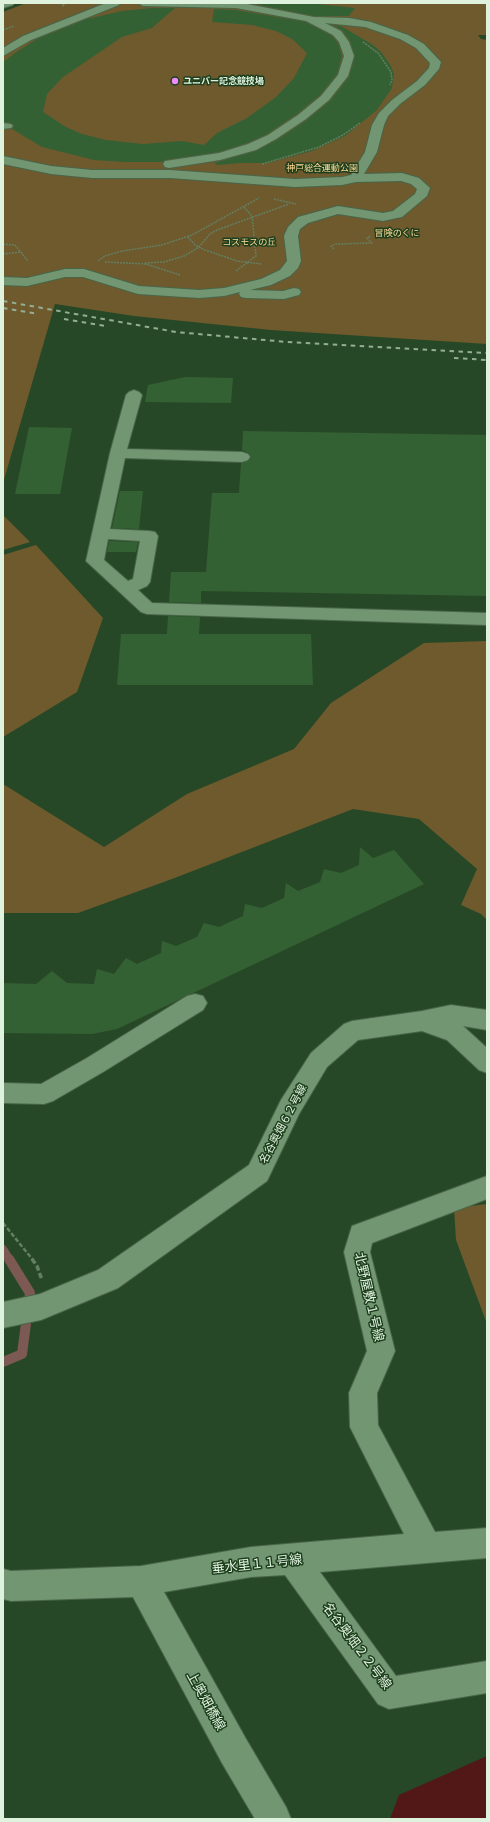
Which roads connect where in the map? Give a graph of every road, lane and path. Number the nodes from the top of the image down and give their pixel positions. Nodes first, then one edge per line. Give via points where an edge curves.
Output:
1 (9, 3) edge
2 (67, 3) edge
3 (115, 3) edge
4 (143, 3) edge
5 (3, 5) edge
6 (62, 5) dead end
7 (310, 18) junction
8 (361, 41) dead end
9 (3, 53) edge
10 (389, 87) dead end
11 (357, 125) dead end
12 (3, 151) edge
13 (3, 160) edge
14 (237, 173) joint
15 (224, 177) junction
16 (356, 178) junction
17 (255, 181) junction
18 (264, 196) junction
19 (289, 204) junction
20 (296, 204) dead end
21 (244, 206) junction
22 (253, 218) junction
23 (371, 236) dead end
24 (188, 237) junction
25 (3, 244) edge
26 (199, 247) junction
27 (334, 249) dead end
28 (22, 252) junction
29 (3, 254) edge
30 (294, 260) junction
31 (28, 261) dead end
32 (248, 263) junction
33 (141, 264) junction
34 (232, 272) dead end
35 (3, 281) edge
36 (294, 292) dead end
37 (210, 293) junction
38 (134, 395) dead end
39 (118, 454) junction
40 (242, 457) dead end
41 (100, 534) junction
42 (126, 589) junction
43 (487, 619) edge
44 (195, 1003) dead end
45 (487, 1020) edge
46 (422, 1021) junction
47 (455, 1033) junction
48 (487, 1045) edge
49 (487, 1063) edge
50 (3, 1093) edge
51 (487, 1187) edge
52 (3, 1223) edge
53 (46, 1305) junction
54 (9, 1314) edge
55 (487, 1544) edge
56 (427, 1548) junction
57 (293, 1560) junction
58 (141, 1581) junction
59 (3, 1584) edge
60 (487, 1677) edge
61 (274, 1819) edge

1 - 5 street
2 - 6 path
3 - 9 street via 27,38
4 - 7 street via 236,5
7 - 12 street via 338,33 344,42 349,59 343,76 314,109 252,147 192,162 118,167 58,163
7 - 16 street via 366,24 404,36 420,46 436,62 434,69 421,83 383,115 371,152
8 - 10 path via 378,53 391,72 392,80
11 - 14 path via 319,147 265,162
13 - 15 street via 51,170 92,174
14 - 15 street
15 - 17 street
16 - 17 street via 295,183
16 - 30 street via 402,177 415,181 424,188 421,196 397,214 383,217 338,210 302,220 294,226 291,236
17 - 18 path
18 - 19 path
18 - 21 path
19 - 20 path
19 - 22 path
21 - 22 path
21 - 24 path
22 - 26 path via 216,230
22 - 32 path via 256,256
23 - 27 path via 366,238 372,243 336,244 331,246
24 - 26 path
24 - 33 path via 105,256 98,262
25 - 28 path via 16,245
26 - 32 path via 222,257
26 - 33 path via 174,260
28 - 29 path
28 - 31 path
30 - 32 path via 282,263
30 - 37 street via 293,265 285,273 266,282
32 - 34 path
33 - 37 path via 194,280 203,284
35 - 37 street via 27,282 65,273 84,273 138,290
36 - 37 street via 284,295
38 - 39 street
39 - 40 street
39 - 41 street
41 - 42 street via 95,561
41 - 42 street via 149,536 141,582
42 - 43 street via 147,608
44 - 50 street via 44,1094
45 - 46 street, 名谷奥畑６２号線 via 450,1015
46 - 47 street
46 - 53 street, 名谷奥畑６２号線 via 352,1031 319,1060 290,1107 258,1173 108,1279
47 - 48 street
47 - 49 street
51 - 56 street, 北野屋敷１号線 via 361,1235 357,1252 381,1351 363,1393 364,1427
52 - 53 path via 37,1266
53 - 54 street, 名谷奥畑６２号線
55 - 56 street, 垂水里１１号線
56 - 57 street, 垂水里１１号線
57 - 58 street, 垂水里１１号線 via 251,1562
57 - 60 street, 名谷奥畑２２号線 via 390,1693
58 - 59 street, 垂水里１１号線 via 11,1586
58 - 61 street, 上奥畑橋線

